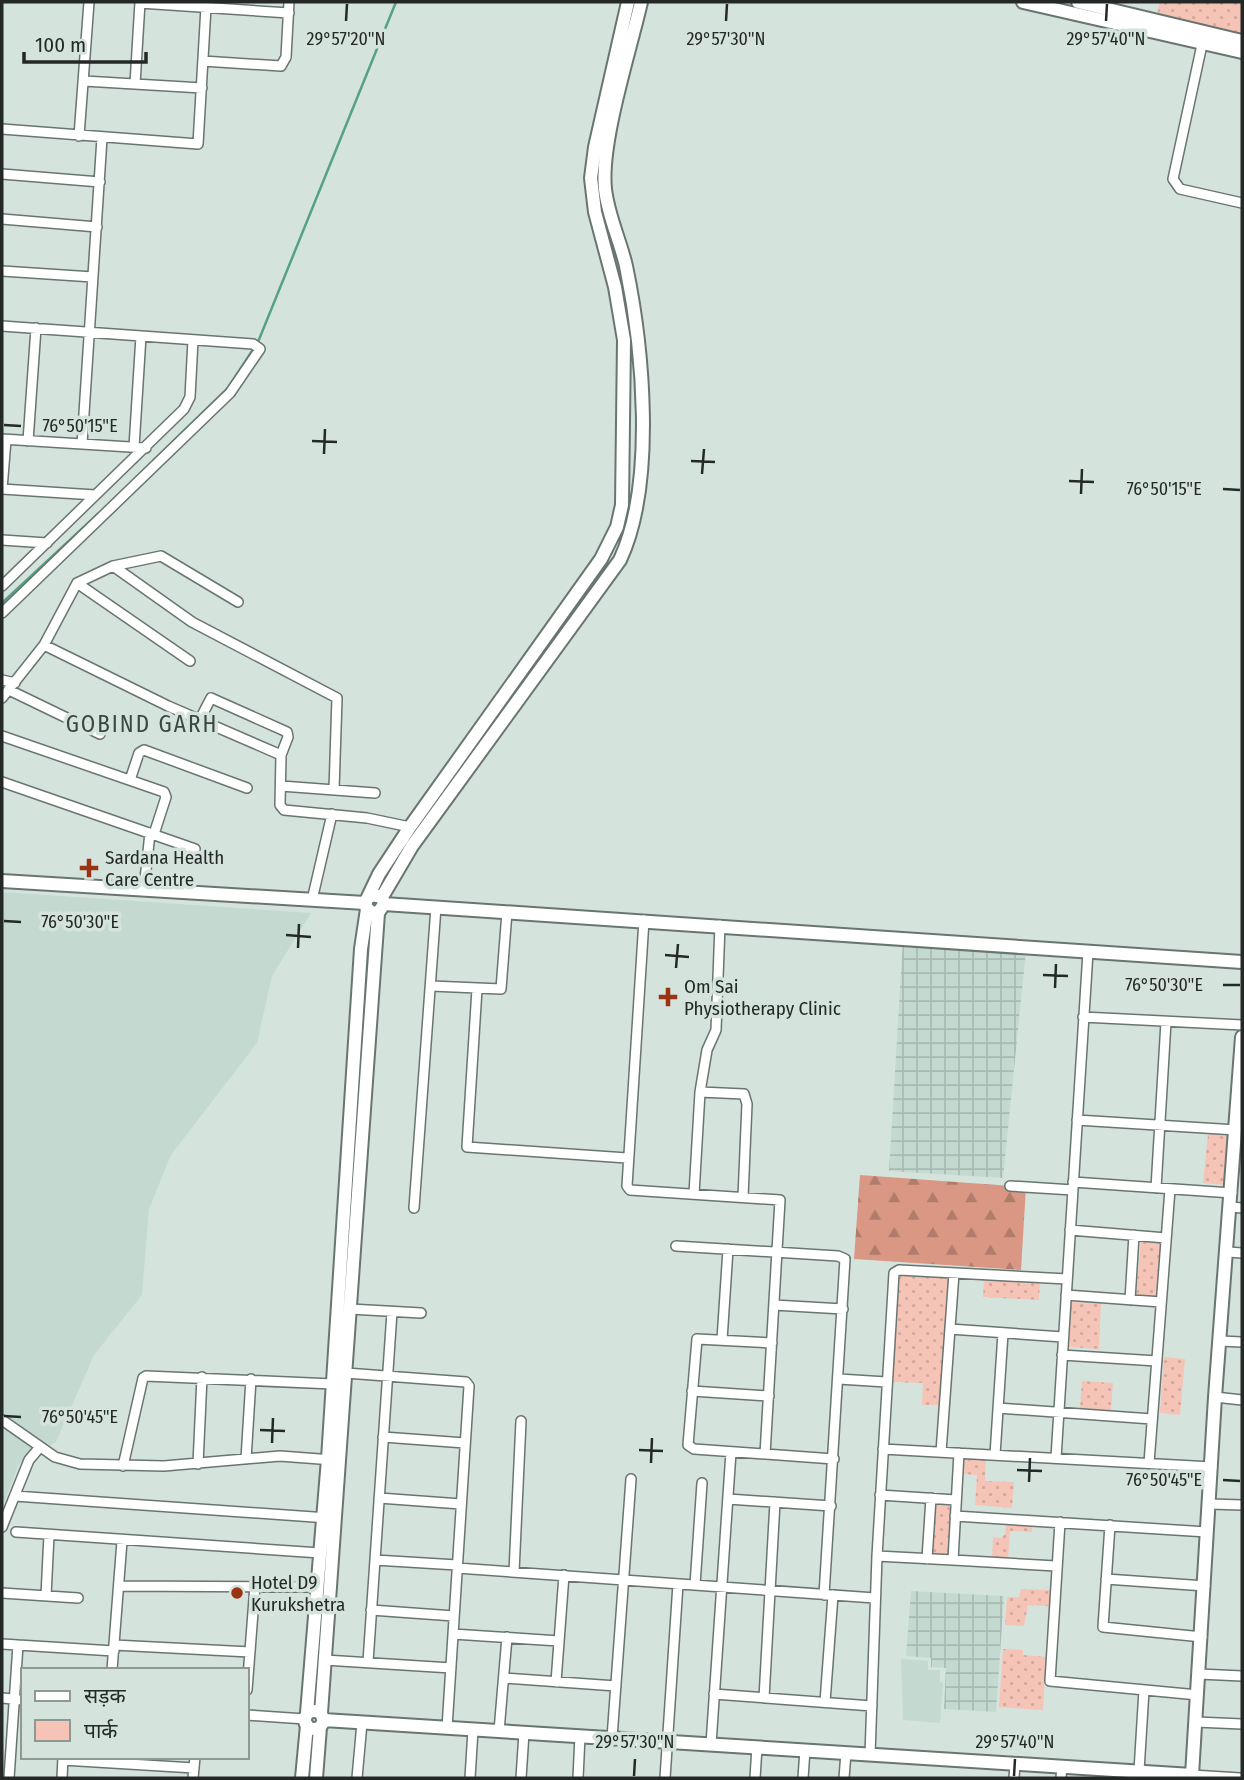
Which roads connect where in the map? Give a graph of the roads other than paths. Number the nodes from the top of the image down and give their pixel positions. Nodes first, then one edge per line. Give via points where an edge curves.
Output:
1 (89, 2) edge
2 (140, 2) edge
3 (289, 2) edge
4 (628, 2) edge
5 (641, 2) edge
6 (1023, 2) edge
7 (1078, 2) edge
8 (191, 4) edge
9 (235, 5) edge
10 (206, 7) junction
11 (289, 13) junction
12 (1204, 38) junction
13 (1242, 41) edge
14 (1242, 52) edge
15 (203, 61) junction
16 (84, 81) junction
17 (135, 84) junction
18 (202, 88) junction
19 (2, 129) edge
20 (79, 136) junction
21 (102, 138) junction
22 (2, 174) edge
23 (100, 182) junction
24 (1242, 203) edge
25 (2, 219) edge
26 (97, 227) junction
27 (2, 271) edge
28 (93, 277) junction
29 (2, 326) edge
30 (36, 328) junction
31 (90, 332) junction
32 (141, 336) junction
33 (193, 340) junction
34 (4, 439) edge
35 (28, 441) junction
36 (82, 444) junction
37 (134, 447) junction
38 (146, 448) junction
39 (2, 489) edge
40 (95, 495) junction
41 (2, 540) edge
42 (47, 543) junction
43 (113, 566) junction
44 (77, 583) junction
45 (2, 586) edge
46 (238, 602) dead end
47 (2, 613) edge
48 (44, 645) junction
49 (190, 661) dead end
50 (2, 680) edge
51 (12, 687) junction
52 (2, 698) edge
53 (199, 720) junction
54 (100, 734) dead end
55 (2, 736) edge
56 (281, 755) junction
57 (130, 780) junction
58 (2, 782) edge
59 (281, 786) junction
60 (247, 788) dead end
61 (334, 790) junction
62 (375, 793) dead end
63 (332, 814) junction
64 (410, 827) junction
65 (152, 834) junction
66 (195, 849) dead end
67 (2, 881) edge
68 (144, 889) junction
69 (312, 900) junction
70 (374, 904) junction
71 (436, 907) junction
72 (507, 912) junction
73 (644, 920) junction
74 (720, 925) junction
75 (1088, 951) junction
76 (1242, 962) edge
77 (430, 986) junction
78 (477, 989) junction
79 (1083, 1017) junction
80 (1166, 1022) junction
81 (1242, 1025) edge
82 (1242, 1037) edge
83 (700, 1091) junction
84 (1077, 1120) junction
85 (1160, 1125) junction
86 (1236, 1130) junction
87 (627, 1158) junction
88 (1010, 1186) dead end
89 (1073, 1186) junction
90 (1156, 1188) junction
91 (1170, 1189) junction
92 (1232, 1193) junction
93 (694, 1194) junction
94 (743, 1197) junction
95 (414, 1208) dead end
96 (1236, 1208) edge
97 (1070, 1230) junction
98 (1134, 1235) junction
99 (1166, 1238) junction
100 (676, 1245) dead end
101 (727, 1249) junction
102 (1227, 1252) junction
103 (778, 1253) junction
104 (1242, 1253) edge
105 (954, 1273) junction
106 (1067, 1279) junction
107 (1066, 1295) junction
108 (1130, 1300) junction
109 (1161, 1302) junction
110 (774, 1305) junction
111 (350, 1309) junction
112 (843, 1309) junction
113 (392, 1312) junction
114 (421, 1313) dead end
115 (950, 1329) junction
116 (1003, 1333) junction
117 (1063, 1336) junction
118 (722, 1340) junction
119 (1220, 1341) junction
120 (1242, 1342) edge
121 (772, 1343) junction
122 (1062, 1355) junction
123 (1157, 1361) junction
124 (346, 1373) junction
125 (387, 1376) junction
126 (202, 1377) junction
127 (251, 1379) junction
128 (839, 1379) junction
129 (886, 1382) junction
130 (333, 1384) junction
131 (692, 1391) junction
132 (769, 1396) junction
133 (1215, 1397) junction
134 (1242, 1400) edge
135 (998, 1408) junction
136 (1059, 1412) junction
137 (1152, 1419) junction
138 (2, 1420) edge
139 (521, 1421) dead end
140 (383, 1437) junction
141 (465, 1443) junction
142 (40, 1447) junction
143 (883, 1448) junction
144 (731, 1452) junction
145 (941, 1452) junction
146 (959, 1452) junction
147 (765, 1454) junction
148 (995, 1455) junction
149 (1056, 1458) junction
150 (834, 1459) junction
151 (246, 1460) junction
152 (335, 1460) junction
153 (1149, 1463) junction
154 (198, 1464) junction
155 (123, 1466) junction
156 (1212, 1467) junction
157 (631, 1479) dead end
158 (702, 1482) dead end
159 (880, 1495) junction
160 (15, 1496) junction
161 (379, 1498) junction
162 (931, 1498) junction
163 (728, 1499) junction
164 (956, 1500) junction
165 (775, 1502) junction
166 (461, 1504) junction
167 (1210, 1504) junction
168 (831, 1506) junction
169 (1242, 1506) edge
170 (955, 1516) junction
171 (323, 1517) junction
172 (337, 1518) junction
173 (1059, 1522) junction
174 (1110, 1525) junction
175 (2, 1527) edge
176 (16, 1532) dead end
177 (1207, 1532) junction
178 (49, 1535) junction
179 (122, 1541) junction
180 (320, 1553) junction
181 (877, 1556) junction
182 (927, 1559) junction
183 (375, 1560) junction
184 (953, 1560) junction
185 (457, 1566) junction
186 (1056, 1566) junction
187 (514, 1572) junction
188 (564, 1575) junction
189 (1106, 1579) junction
190 (624, 1580) junction
191 (678, 1584) junction
192 (695, 1585) junction
193 (119, 1586) junction
194 (255, 1586) junction
195 (1205, 1586) junction
196 (317, 1587) junction
197 (722, 1587) junction
198 (770, 1591) junction
199 (2, 1593) edge
200 (828, 1595) junction
201 (46, 1596) junction
202 (78, 1598) dead end
203 (875, 1598) junction
204 (371, 1611) junction
205 (454, 1616) junction
206 (453, 1634) junction
207 (507, 1637) junction
208 (1202, 1637) junction
209 (559, 1641) junction
210 (2, 1644) edge
211 (18, 1645) junction
212 (114, 1648) junction
213 (250, 1652) junction
214 (325, 1660) junction
215 (368, 1662) junction
216 (112, 1668) edge
217 (451, 1668) junction
218 (1199, 1674) junction
219 (1242, 1676) edge
220 (248, 1677) edge
221 (504, 1678) junction
222 (556, 1682) junction
223 (616, 1686) junction
224 (1144, 1690) junction
225 (714, 1694) junction
226 (1198, 1695) junction
227 (2, 1698) edge
228 (764, 1698) junction
229 (19, 1700) edge
230 (825, 1702) junction
231 (872, 1706) junction
232 (248, 1715) edge
233 (306, 1719) junction
234 (322, 1720) junction
235 (1196, 1722) junction
236 (362, 1723) junction
237 (1242, 1724) edge
238 (447, 1728) junction
239 (473, 1730) junction
240 (499, 1731) junction
241 (524, 1733) junction
242 (580, 1736) junction
243 (612, 1738) junction
244 (667, 1742) junction
245 (711, 1744) junction
246 (757, 1747) junction
247 (805, 1750) junction
248 (846, 1753) junction
249 (870, 1755) junction
250 (63, 1759) edge
251 (195, 1759) edge
252 (1015, 1763) junction
253 (194, 1768) junction
254 (1139, 1771) junction
255 (1061, 1772) edge
256 (1118, 1774) edge
257 (1192, 1776) edge
258 (9, 1778) edge
259 (62, 1778) edge
260 (193, 1778) edge
261 (302, 1778) edge
262 (316, 1778) edge
263 (357, 1778) edge
264 (470, 1778) edge
265 (521, 1778) edge
266 (578, 1778) edge
267 (665, 1778) edge
268 (755, 1778) edge
269 (803, 1778) edge
270 (844, 1778) edge
271 (1014, 1778) edge
272 (1240, 1778) edge

1 - 16 street
2 - 8 street
2 - 17 street
3 - 11 street
4 - 64 main road via 591,178 624,340 624,477 617,527 595,568
5 - 70 main road via 606,156 605,189 627,272 639,351 642,446 630,539 620,560
6 - 12 main road
7 - 12 main road
8 - 10 street
9 - 10 street
9 - 11 street
10 - 15 street
11 - 15 street via 286,57 281,66
12 - 13 main road
12 - 14 main road
12 - 24 street via 1173,179 1180,189
15 - 18 street
16 - 17 street
16 - 20 street
17 - 18 street
18 - 21 street via 198,144
19 - 20 street
20 - 21 street
21 - 23 street
22 - 23 street
23 - 26 street
25 - 26 street
26 - 28 street
27 - 28 street
28 - 31 street
29 - 30 street
30 - 31 street
30 - 35 street
31 - 32 street
31 - 36 street
32 - 33 street
32 - 37 street
33 - 38 street via 188,403
33 - 47 street via 255,345 258,352 230,393
34 - 35 street
34 - 39 street
35 - 36 street
36 - 37 street
37 - 38 street
38 - 40 street
39 - 40 street
40 - 42 street
41 - 42 street
42 - 45 street
43 - 44 street
43 - 46 street via 161,556
43 - 61 street via 192,622 337,698
44 - 48 street
44 - 49 street
48 - 51 street
48 - 53 street
50 - 51 street
51 - 52 street
51 - 54 street
53 - 56 street
53 - 56 street via 214,699 287,732
55 - 57 street
56 - 59 street
57 - 60 street via 144,750
57 - 65 street via 166,794
58 - 65 street
59 - 61 street
59 - 63 street via 284,810
61 - 62 street
63 - 64 street
63 - 69 street
64 - 70 main road via 379,874
65 - 66 street
65 - 68 street
67 - 68 main road
68 - 69 main road
69 - 70 main road
70 - 71 main road
70 - 111 main road
70 - 130 main road via 360,948
71 - 72 main road
71 - 77 street
72 - 73 main road
72 - 78 street via 501,989
73 - 74 main road
73 - 87 street
74 - 75 main road
74 - 83 street via 716,1030 707,1050
75 - 76 main road
75 - 79 street
77 - 78 street
77 - 95 street
78 - 87 street via 467,1147
79 - 80 street
79 - 84 street
80 - 81 street
80 - 85 street
82 - 86 main road
83 - 93 street
83 - 94 street via 747,1097
84 - 85 street
84 - 89 street
85 - 86 street
85 - 90 street
86 - 92 main road
87 - 93 street via 626,1186 631,1190
88 - 89 street
89 - 90 street
89 - 97 street
90 - 91 street
91 - 92 street
91 - 99 street
92 - 96 main road
93 - 94 street
94 - 103 street via 780,1200
96 - 102 main road
97 - 98 street
97 - 106 street
98 - 99 street
98 - 108 street
99 - 109 street
100 - 101 street
101 - 103 street
101 - 118 street
102 - 104 street
102 - 119 main road
103 - 110 street
103 - 112 street via 845,1259
105 - 106 street
105 - 115 street
105 - 129 street via 894,1273
106 - 107 street
107 - 108 street
107 - 117 street
108 - 109 street
109 - 123 street
110 - 112 street
110 - 121 street
111 - 113 street
111 - 124 main road
112 - 128 street
113 - 114 street
113 - 125 street
115 - 116 street
115 - 145 street
116 - 117 street
116 - 135 street
117 - 122 street
118 - 121 street
118 - 131 street via 695,1342
119 - 120 street
119 - 133 main road
121 - 132 street
122 - 123 street
122 - 136 street
123 - 137 street
124 - 125 street
124 - 152 main road
125 - 140 street
125 - 141 street via 468,1383
126 - 127 street
126 - 154 street
126 - 155 street via 151,1374 143,1378
127 - 130 street
127 - 151 street
128 - 129 street
128 - 150 street
129 - 143 street
130 - 152 main road
131 - 132 street
131 - 144 street via 688,1445
132 - 147 street
133 - 134 street
133 - 156 main road
135 - 136 street
135 - 148 street
136 - 137 street
136 - 149 street
137 - 153 street
138 - 142 street
139 - 187 street
140 - 141 street
140 - 161 street
141 - 166 street
142 - 155 street via 66,1462
142 - 160 street via 29,1460
143 - 145 street
143 - 159 street
144 - 147 street
144 - 163 street
145 - 146 street
146 - 148 street
146 - 164 street
147 - 150 street
148 - 149 street
149 - 153 street
150 - 168 street
151 - 152 street via 280,1456
151 - 154 street
152 - 171 main road
152 - 172 main road
153 - 156 street
154 - 155 street
156 - 167 main road
157 - 190 street
158 - 192 street
159 - 162 street
159 - 181 street
160 - 171 street
160 - 175 street
161 - 166 street
161 - 183 street
162 - 164 street
162 - 182 street
163 - 165 street
163 - 197 street
164 - 170 street
165 - 168 street
165 - 198 street
166 - 185 street
167 - 169 street
167 - 177 main road
168 - 200 street
170 - 173 street
170 - 184 street
171 - 172 street
171 - 180 main road
172 - 214 main road
173 - 174 street
173 - 186 street
174 - 177 street
174 - 189 street
176 - 178 street
177 - 195 main road
178 - 179 street
178 - 201 street
179 - 180 street
179 - 193 street
180 - 196 main road
181 - 182 street
181 - 203 street
182 - 184 street
183 - 185 street
183 - 204 street
184 - 186 street
185 - 187 street
185 - 205 street
186 - 224 street via 1050,1682
187 - 188 street
188 - 190 street
188 - 209 street
189 - 195 street
189 - 208 street via 1103,1627
190 - 191 street
190 - 223 street
191 - 192 street
191 - 244 street
192 - 197 street
193 - 194 street
193 - 212 street
194 - 196 street
194 - 213 street
195 - 208 main road
196 - 233 main road
197 - 198 street
197 - 225 street
198 - 200 street
198 - 228 street
199 - 201 street
200 - 203 street
200 - 230 street
201 - 202 street
203 - 231 street
204 - 205 street
204 - 215 street
205 - 206 street
206 - 207 street
206 - 217 street
207 - 209 street
207 - 221 street
208 - 218 main road
209 - 222 street
210 - 211 street
211 - 212 street
211 - 229 street
212 - 213 street
212 - 216 street
213 - 220 street
214 - 215 street
214 - 234 main road
215 - 217 street
217 - 238 street
218 - 219 street
218 - 226 main road
221 - 222 street
221 - 240 street
222 - 223 street
223 - 243 street
224 - 226 street
224 - 254 street
225 - 228 street
225 - 245 street
226 - 235 main road
227 - 229 street
228 - 230 street
229 - 258 street
230 - 231 street
231 - 249 street
232 - 233 street
233 - 234 main road via 314,1729
233 - 261 main road
234 - 236 main road
234 - 262 main road
235 - 237 street
235 - 257 main road
236 - 238 main road
236 - 263 street
238 - 239 main road
239 - 240 main road
239 - 264 street
240 - 241 main road
241 - 242 main road
241 - 265 street
242 - 243 main road
242 - 266 street
243 - 244 main road
244 - 245 main road
244 - 267 street
245 - 246 main road
246 - 247 main road
246 - 268 street
247 - 248 main road
247 - 269 street
248 - 249 main road
248 - 270 street
249 - 252 main road
250 - 253 street
250 - 259 street
251 - 253 street
252 - 255 main road
252 - 271 street
253 - 260 street
254 - 256 main road
254 - 257 main road
255 - 256 main road
257 - 272 street

